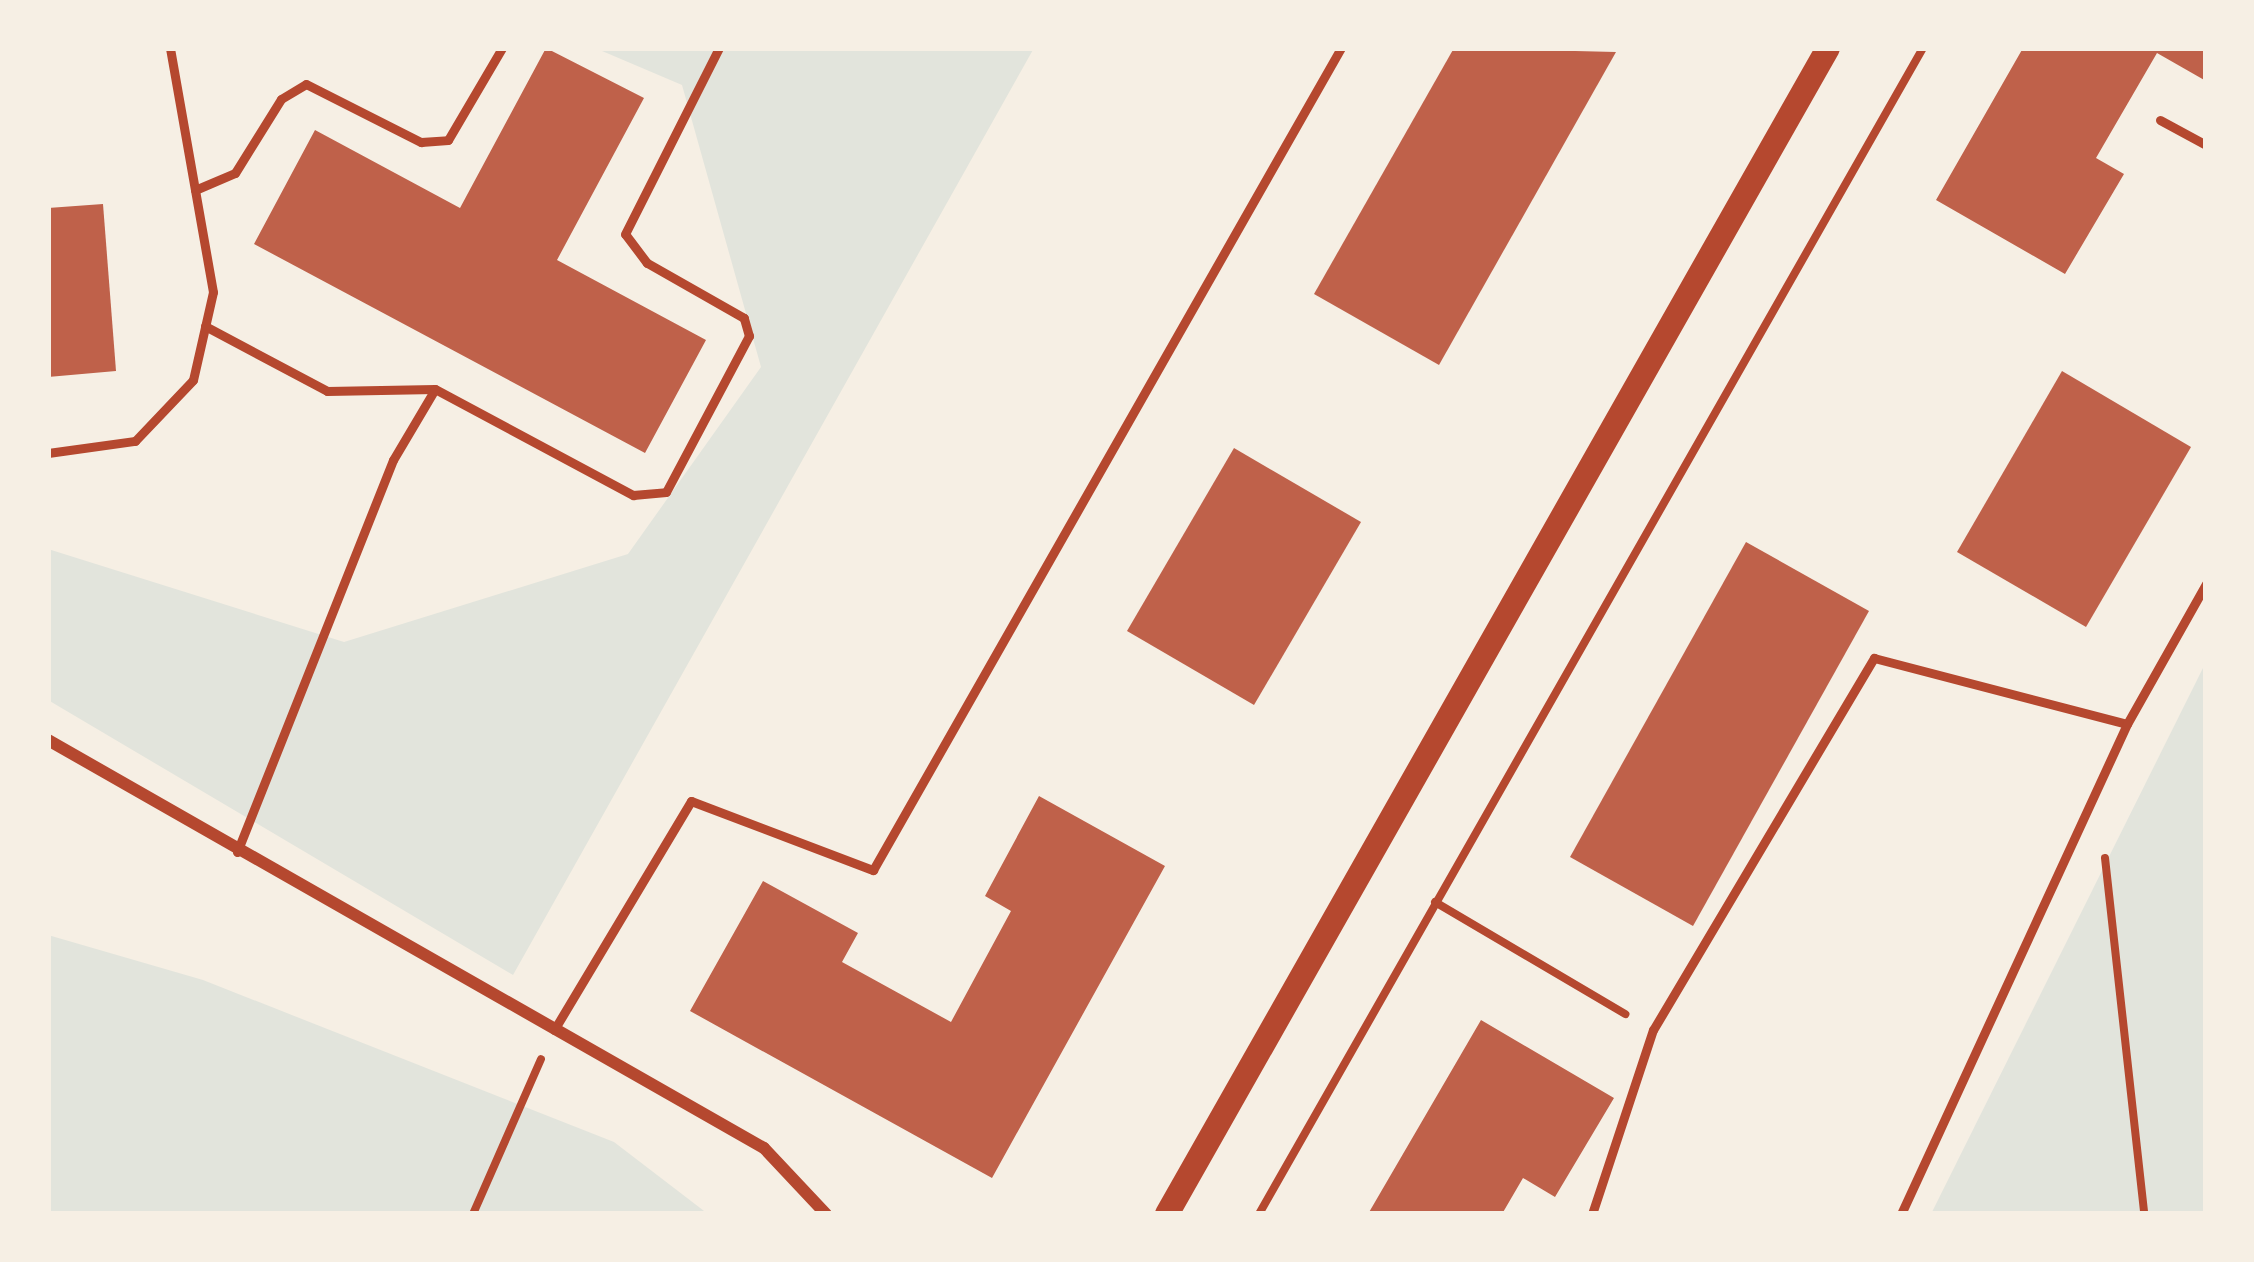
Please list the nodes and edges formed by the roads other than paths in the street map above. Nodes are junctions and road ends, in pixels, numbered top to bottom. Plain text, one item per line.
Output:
1 (170, 48) edge
2 (502, 48) edge
3 (719, 48) edge
4 (1342, 48) edge
5 (1820, 51) edge
6 (2160, 120) dead end
7 (2206, 145) edge
8 (195, 190) junction
9 (205, 326) junction
10 (435, 389) junction
11 (48, 453) edge
12 (2206, 584) edge
13 (2127, 724) junction
14 (48, 740) edge
15 (236, 851) junction
16 (554, 1030) junction
17 (826, 1214) edge
18 (1167, 1214) edge
19 (1592, 1214) edge
20 (1901, 1214) edge

1 - 8 lane
2 - 8 lane
3 - 10 lane
4 - 16 lane
5 - 18 main road
6 - 7 lane
8 - 9 lane
9 - 10 lane
9 - 11 lane
10 - 15 lane
12 - 13 lane
13 - 19 lane
13 - 20 lane
14 - 15 street
15 - 16 street
16 - 17 street

